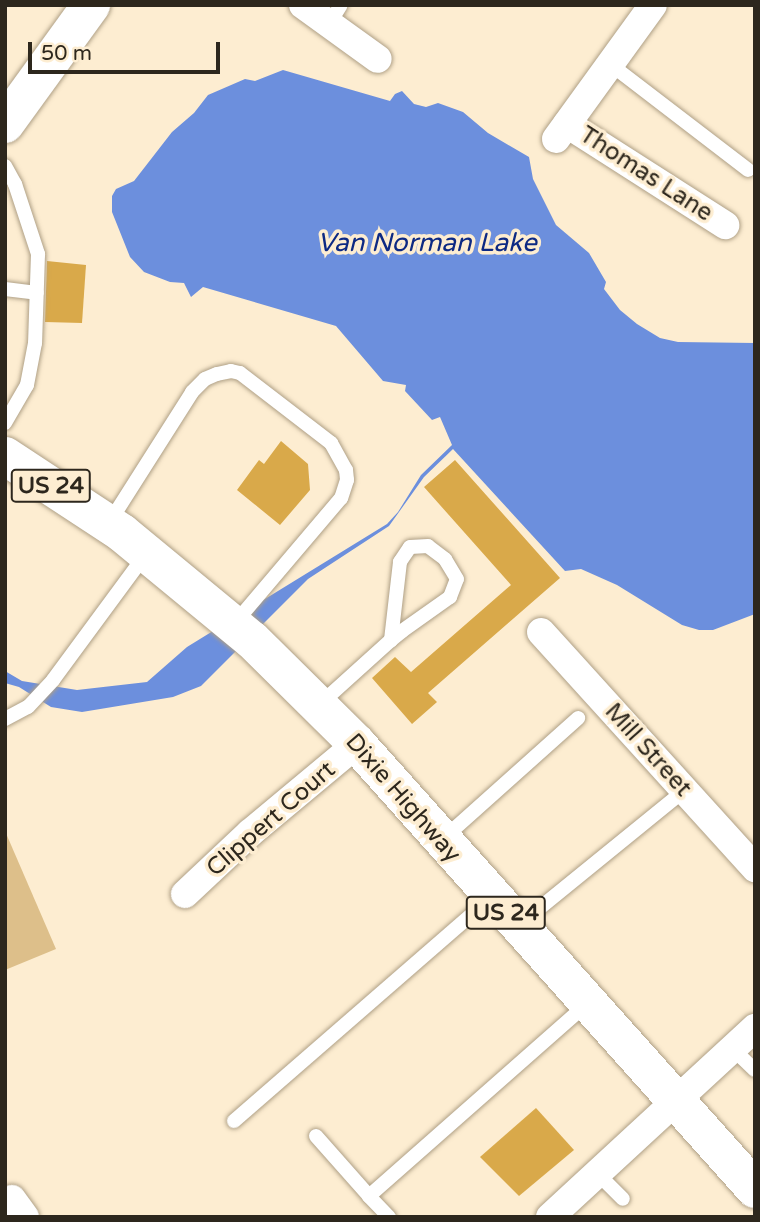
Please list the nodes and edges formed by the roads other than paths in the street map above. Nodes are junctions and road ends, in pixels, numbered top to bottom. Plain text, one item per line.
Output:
1 (303, 5) edge
2 (653, 5) edge
3 (82, 9) edge
4 (335, 15) edge
5 (378, 59) dead end
6 (610, 64) junction
7 (5, 124) edge
8 (5, 166) edge
9 (748, 170) dead end
10 (725, 225) dead end
11 (5, 289) edge
12 (37, 293) junction
13 (5, 423) edge
14 (5, 456) edge
15 (108, 524) junction
16 (147, 553) junction
17 (235, 625) junction
18 (541, 632) dead end
19 (391, 640) junction
20 (319, 706) junction
21 (578, 718) dead end
22 (5, 719) edge
23 (357, 744) junction
24 (685, 790) junction
25 (441, 841) junction
26 (755, 868) edge
27 (185, 894) dead end
28 (492, 897) junction
29 (517, 926) junction
30 (588, 1003) junction
31 (755, 1028) edge
32 (733, 1049) junction
33 (755, 1070) edge
34 (678, 1102) junction
35 (234, 1121) dead end
36 (316, 1136) dead end
37 (598, 1174) junction
38 (755, 1189) edge
39 (369, 1196) junction
40 (623, 1199) dead end
41 (389, 1217) edge
42 (550, 1217) edge

1 - 4 street
2 - 6 street
3 - 7 main road
4 - 5 street
6 - 9 lane
6 - 10 street, Thomas Lane
8 - 12 lane
11 - 12 lane
12 - 13 lane
14 - 15 main road, Dixie Highway / US 24
15 - 16 main road, Dixie Highway / US 24
15 - 17 lane
16 - 17 main road, Dixie Highway / US 24
16 - 22 lane
17 - 20 main road, Dixie Highway / US 24
18 - 24 street, Mill Street
19 - 19 lane
19 - 20 lane
20 - 23 main road, Dixie Highway / US 24
21 - 25 lane
23 - 25 main road, Dixie Highway / US 24
23 - 27 street, Clippert Court
24 - 26 street, Mill Street
24 - 29 lane
25 - 28 main road, Dixie Highway / US 24
28 - 29 main road, Dixie Highway / US 24
28 - 35 lane
29 - 30 main road, Dixie Highway / US 24
30 - 34 main road, Dixie Highway / US 24
30 - 39 lane
31 - 32 street
32 - 33 lane
32 - 34 street
34 - 37 street
34 - 38 main road, Dixie Highway / US 24
36 - 39 lane
37 - 40 lane
37 - 42 street
39 - 41 lane

